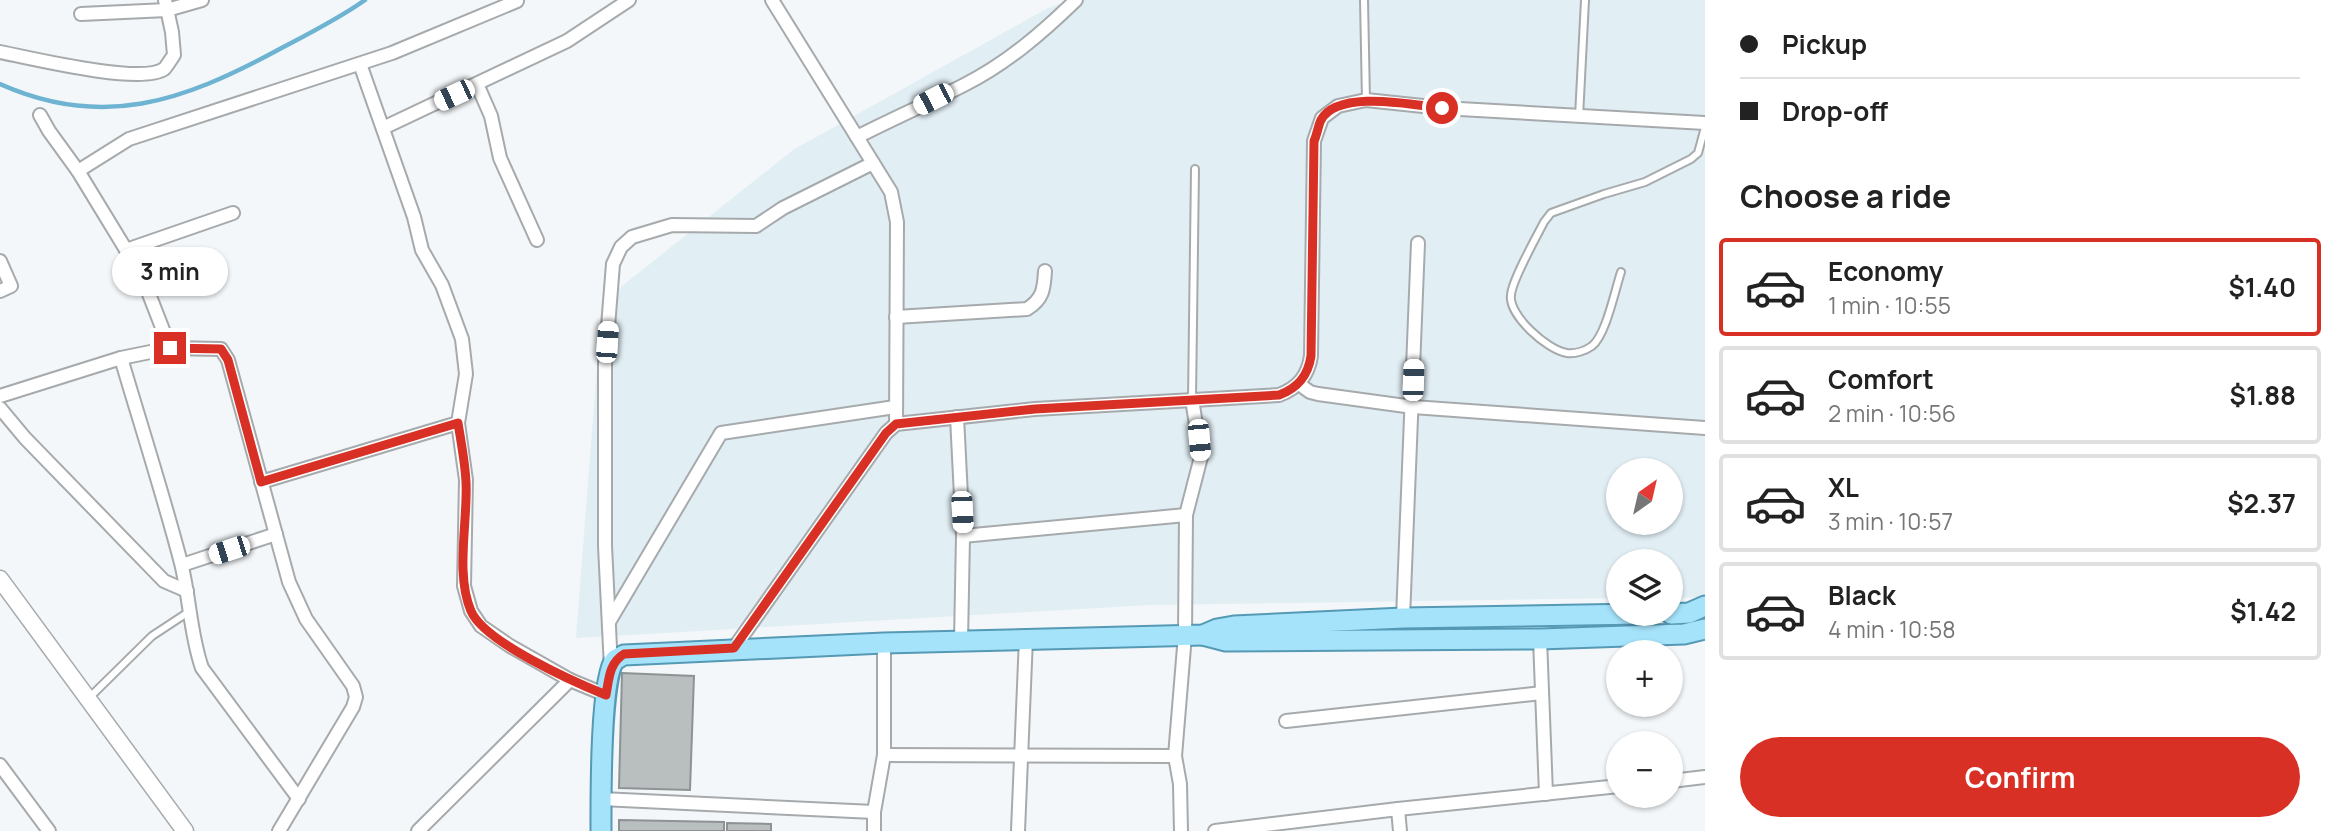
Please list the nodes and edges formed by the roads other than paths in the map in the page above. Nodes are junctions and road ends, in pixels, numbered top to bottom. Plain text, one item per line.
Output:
1 (202, 0) edge
2 (629, 0) edge
3 (772, 0) edge
4 (1076, 0) edge
5 (1364, 0) edge
6 (1585, 0) edge
7 (517, 1) edge
8 (166, 5) edge
9 (81, 14) dead end
10 (0, 52) edge
11 (360, 64) junction
12 (477, 85) junction
13 (1366, 100) junction
14 (40, 115) dead end
15 (1579, 117) junction
16 (1705, 125) edge
17 (383, 128) junction
18 (857, 137) junction
19 (873, 163) junction
20 (1195, 169) dead end
21 (78, 171) junction
22 (233, 213) dead end
23 (537, 240) dead end
24 (1418, 243) dead end
25 (126, 250) junction
26 (0, 261) edge
27 (1045, 271) dead end
28 (1621, 272) dead end
29 (0, 291) edge
30 (896, 317) junction
31 (170, 348) junction
32 (121, 358) junction
33 (1299, 384) junction
34 (0, 396) edge
35 (1192, 399) junction
36 (895, 407) junction
37 (1413, 407) junction
38 (0, 408) edge
39 (957, 417) junction
40 (458, 423) junction
41 (896, 424) junction
42 (1705, 428) edge
43 (261, 482) junction
44 (1186, 515) junction
45 (276, 534) junction
46 (963, 536) junction
47 (182, 565) junction
48 (3, 590) edge
49 (187, 591) junction
50 (1705, 606) edge
51 (191, 610) junction
52 (1683, 613) edge
53 (1606, 615) edge
54 (1403, 618) junction
55 (609, 622) junction
56 (1705, 629) edge
57 (1194, 635) junction
58 (1026, 638) junction
59 (1539, 639) junction
60 (961, 641) junction
61 (884, 643) junction
62 (734, 648) junction
63 (617, 661) junction
64 (570, 680) junction
65 (1542, 693) junction
66 (606, 695) junction
67 (89, 699) junction
68 (1286, 721) dead end
69 (884, 755) junction
70 (1021, 755) junction
71 (1175, 756) junction
72 (0, 765) edge
73 (1705, 777) edge
74 (1683, 779) edge
75 (1606, 787) edge
76 (1546, 794) junction
77 (299, 799) junction
78 (601, 799) junction
79 (1398, 809) junction
80 (874, 812) junction
81 (1294, 827) edge
82 (49, 831) edge
83 (185, 831) edge
84 (279, 831) edge
85 (418, 831) edge
86 (601, 831) edge
87 (874, 831) edge
88 (1017, 831) edge
89 (1181, 831) edge
90 (1216, 831) edge
91 (1400, 831) edge

1 - 8 street
2 - 12 street
3 - 18 street
4 - 18 street
5 - 13 lane
6 - 15 lane
7 - 11 street
8 - 9 street
8 - 10 street
11 - 17 street
11 - 21 street
12 - 17 street
12 - 23 street
13 - 15 street
13 - 33 street
14 - 21 street
15 - 16 street
16 - 28 lane
17 - 40 street
18 - 19 street
19 - 30 street
19 - 55 street
20 - 35 lane
21 - 25 street
22 - 25 street
24 - 37 street
25 - 31 street
26 - 29 street
27 - 30 street
30 - 36 street
31 - 32 street
31 - 43 street
32 - 34 street
32 - 47 street
33 - 35 street
33 - 37 street
35 - 39 street
35 - 44 street
36 - 41 street
36 - 55 street
37 - 42 street
37 - 54 street
38 - 49 street
39 - 41 street
39 - 46 street
40 - 43 street
40 - 64 street
41 - 62 street
43 - 45 street
44 - 46 street
44 - 57 street
45 - 47 street
45 - 77 street
46 - 60 street
47 - 49 street
48 - 67 main road
49 - 51 street
50 - 52 main road
51 - 67 lane
51 - 77 street
53 - 54 main road
54 - 57 main road
55 - 63 street
56 - 59 main road
57 - 58 main road
57 - 59 main road
57 - 71 street
58 - 60 main road
58 - 70 street
59 - 65 street
60 - 61 main road
61 - 62 main road
61 - 69 street
62 - 63 main road
63 - 66 main road
64 - 66 street
64 - 85 street
65 - 68 street
65 - 76 street
66 - 78 main road
67 - 83 main road
69 - 70 street
69 - 80 street
70 - 71 street
70 - 88 street
71 - 89 street
72 - 82 street
73 - 74 street
75 - 76 street
76 - 79 street
77 - 84 street
78 - 80 street
78 - 86 main road
79 - 81 street
79 - 91 street
80 - 87 street
81 - 90 street

